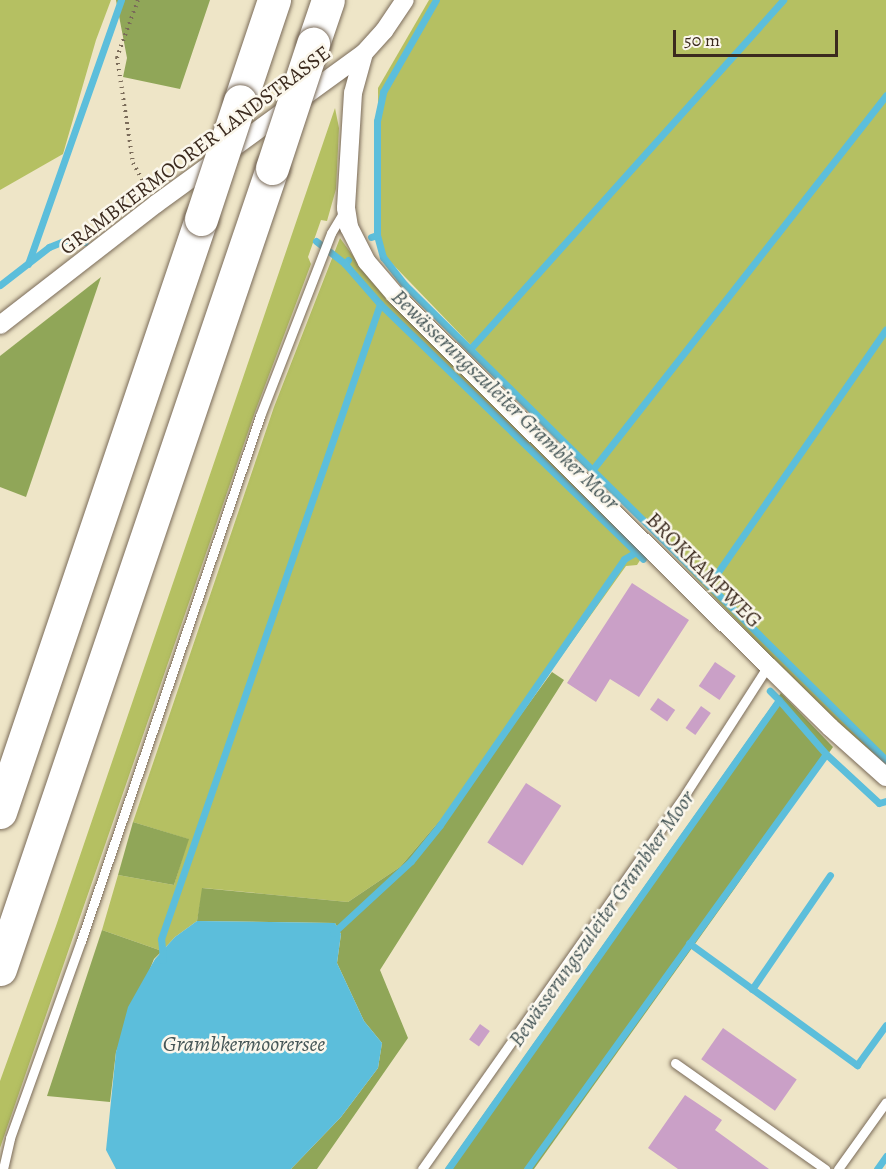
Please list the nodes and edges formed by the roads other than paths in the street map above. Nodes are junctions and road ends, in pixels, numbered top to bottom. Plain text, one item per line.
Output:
1 (274, 0) edge
2 (328, 0) edge
3 (405, 0) edge
4 (364, 53) junction
5 (346, 208) junction
6 (0, 325) edge
7 (768, 666) junction
8 (886, 777) edge
9 (0, 812) edge
10 (0, 969) edge
11 (675, 1063) dead end
12 (886, 1102) edge
13 (3, 1169) edge
14 (422, 1169) edge
15 (825, 1169) edge
16 (838, 1169) edge

1 - 9 highway, bridge
2 - 10 highway, bridge
3 - 4 street, GRAMBKERMOORER LANDSTRASSE
4 - 5 street, BROKKAMPWEG
4 - 6 street, GRAMBKERMOORER LANDSTRASSE
5 - 7 street, BROKKAMPWEG
5 - 13 lane
7 - 8 street, BROKKAMPWEG
7 - 14 lane
11 - 15 lane
12 - 16 lane

